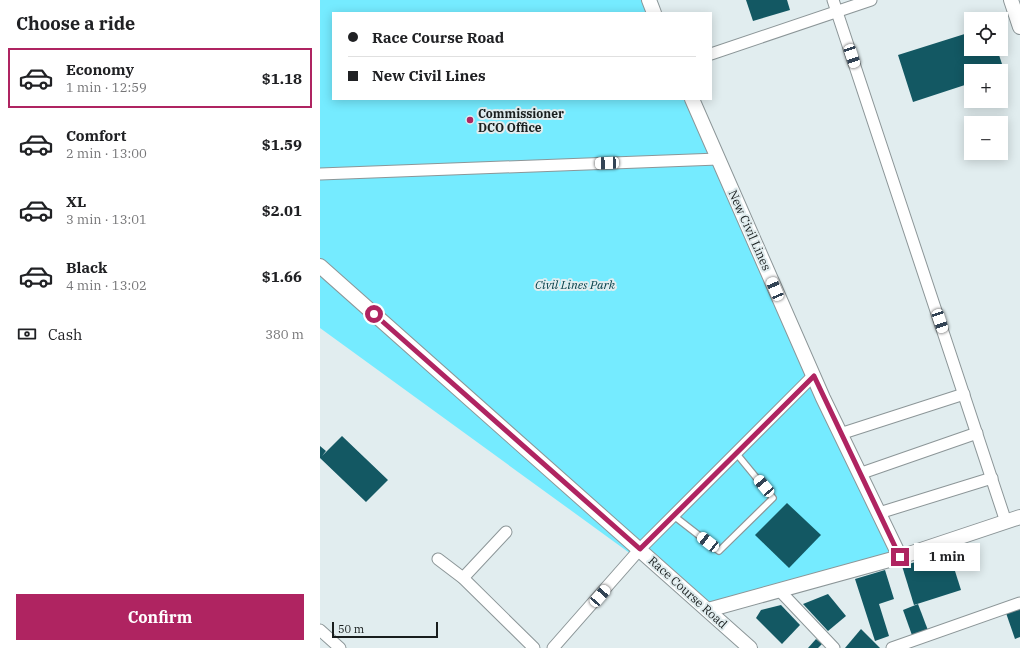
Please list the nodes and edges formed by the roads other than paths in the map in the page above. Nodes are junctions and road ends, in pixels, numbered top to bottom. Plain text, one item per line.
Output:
1 (649, 0) edge
2 (833, 0) edge
3 (871, 0) edge
4 (1011, 0) edge
5 (654, 12) edge
6 (837, 12) junction
7 (1020, 27) edge
8 (712, 54) edge
9 (692, 100) edge
10 (718, 159) junction
11 (320, 174) edge
12 (320, 266) edge
13 (814, 376) junction
14 (964, 394) junction
15 (977, 433) junction
16 (840, 434) junction
17 (736, 453) junction
18 (859, 474) junction
19 (992, 478) junction
20 (879, 513) junction
21 (674, 516) junction
22 (1020, 517) edge
23 (1006, 522) junction
24 (506, 532) dead end
25 (640, 549) junction
26 (900, 557) junction
27 (438, 558) dead end
28 (463, 578) junction
29 (779, 590) junction
30 (1020, 603) edge
31 (708, 610) junction
32 (320, 630) edge
33 (340, 648) edge
34 (534, 648) edge
35 (553, 648) edge
36 (750, 648) edge
37 (834, 648) edge
38 (892, 648) edge

1 - 5 street
2 - 6 street
3 - 6 street
4 - 7 street
6 - 8 street
6 - 14 street
9 - 10 street, New Civil Lines
10 - 11 street
10 - 13 street, New Civil Lines
12 - 25 street, Race Course Road
13 - 16 street, New Civil Lines
13 - 17 street
14 - 15 street
14 - 16 street
15 - 18 street
15 - 19 street
16 - 18 street, New Civil Lines
17 - 21 street
17 - 21 lane
18 - 20 street, New Civil Lines
19 - 20 street
19 - 23 street
20 - 26 street, New Civil Lines
21 - 25 street
22 - 23 street
23 - 26 street
24 - 28 street
25 - 31 street, Race Course Road
25 - 35 street
26 - 29 street
27 - 28 street
28 - 34 street
29 - 31 street
29 - 37 street
30 - 38 street
31 - 36 street, Race Course Road
32 - 33 street

